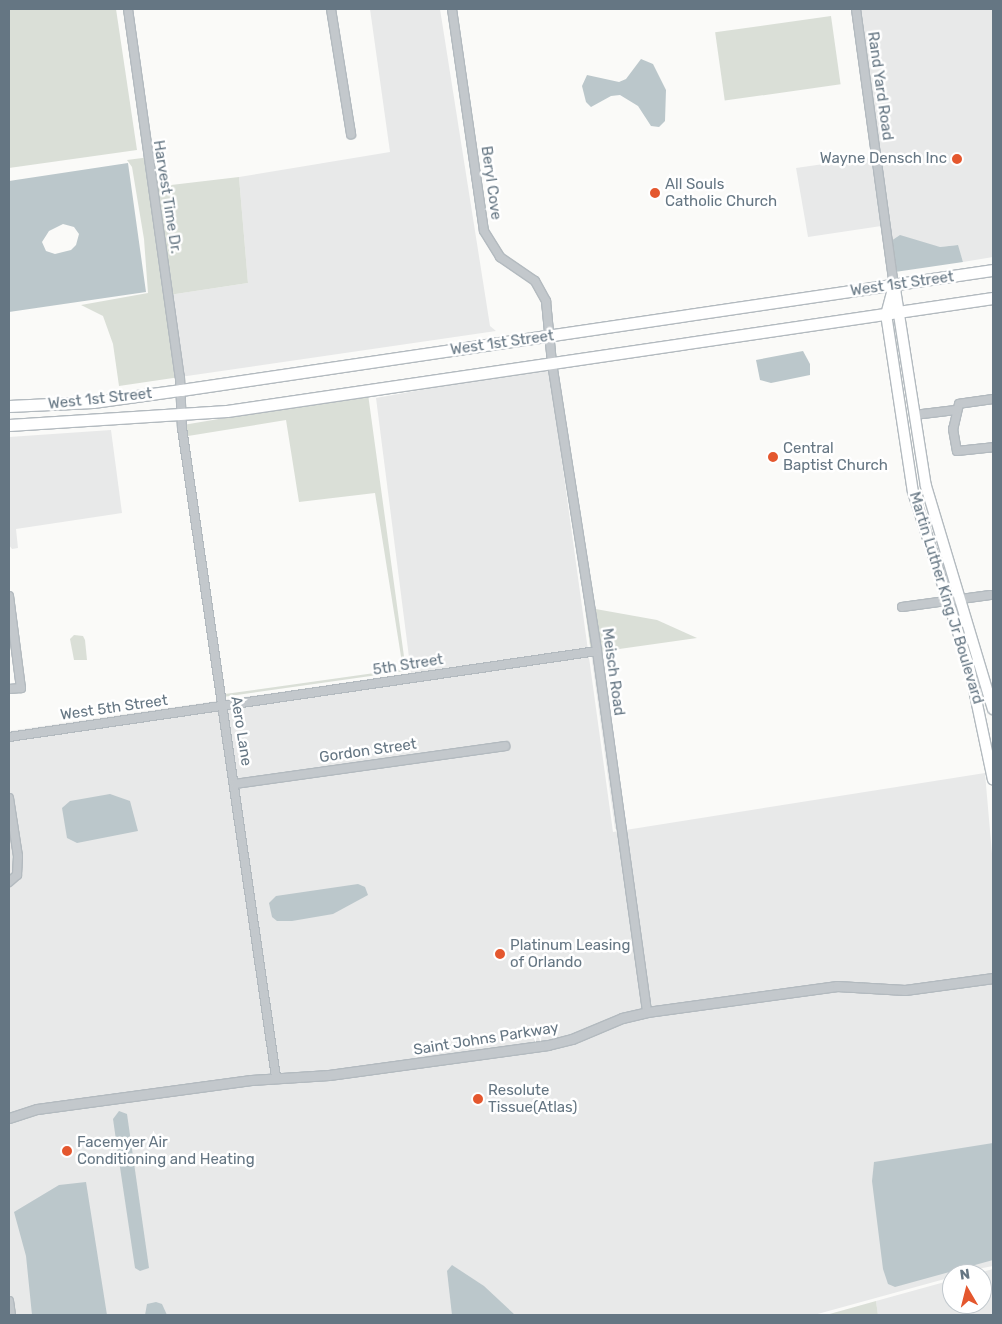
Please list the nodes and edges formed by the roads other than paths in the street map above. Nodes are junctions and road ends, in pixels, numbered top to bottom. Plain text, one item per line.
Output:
1 (128, 9) edge
2 (331, 9) edge
3 (452, 9) edge
4 (856, 9) edge
5 (351, 134) dead end
6 (993, 270) edge
7 (894, 285) junction
8 (993, 298) edge
9 (899, 312) junction
10 (886, 314) junction
11 (551, 336) junction
12 (552, 363) junction
13 (181, 390) junction
14 (993, 398) edge
15 (9, 406) edge
16 (956, 410) junction
17 (914, 414) junction
18 (182, 415) junction
19 (9, 425) edge
20 (993, 447) edge
21 (990, 595) dead end
22 (9, 596) edge
23 (960, 600) junction
24 (947, 601) junction
25 (902, 607) dead end
26 (597, 651) junction
27 (9, 689) edge
28 (223, 706) junction
29 (993, 710) edge
30 (9, 737) edge
31 (505, 746) dead end
32 (993, 780) edge
33 (235, 784) junction
34 (9, 798) edge
35 (9, 882) edge
36 (993, 978) edge
37 (646, 1012) junction
38 (276, 1077) junction
39 (9, 1118) edge
40 (9, 1301) edge
41 (11, 1315) edge

1 - 13 street, Harvest Time Dr.
2 - 5 street
3 - 11 street, Beryl Cove
4 - 7 street, Rand Yard Road
6 - 7 main road, West 1st Street
7 - 9 main road, Martin Luther King Jr Boulevard
7 - 10 main road, Martin Luther King Jr Boulevard
7 - 11 main road, West 1st Street
8 - 9 main road, West 1st Street
9 - 10 main road, West 1st Street
9 - 17 main road, Martin Luther King Jr Boulevard
10 - 12 main road, West 1st Street
10 - 24 main road, Martin Luther King Jr Boulevard
11 - 12 street, Meisch Road
11 - 13 main road, West 1st Street
12 - 18 main road, West 1st Street
12 - 26 street, Meisch Road
13 - 15 main road, West 1st Street
13 - 18 street, Aero Lane
14 - 16 street
16 - 17 street
16 - 20 street
17 - 23 main road, Martin Luther King Jr Boulevard
18 - 19 main road, West 1st Street
18 - 28 street, Aero Lane
21 - 23 street
22 - 27 street
23 - 24 street
23 - 29 main road, Martin Luther King Jr Boulevard
24 - 25 street
24 - 32 main road, Martin Luther King Jr Boulevard
26 - 28 street, 5th Street
26 - 37 street, Meisch Road
28 - 30 street, West 5th Street
28 - 33 street, Aero Lane
31 - 33 street, Gordon Street
33 - 38 street, Aero Lane
34 - 35 street
36 - 37 street, Saint Johns Parkway
37 - 38 street, Saint Johns Parkway
38 - 39 street, Saint Johns Parkway
40 - 41 street

